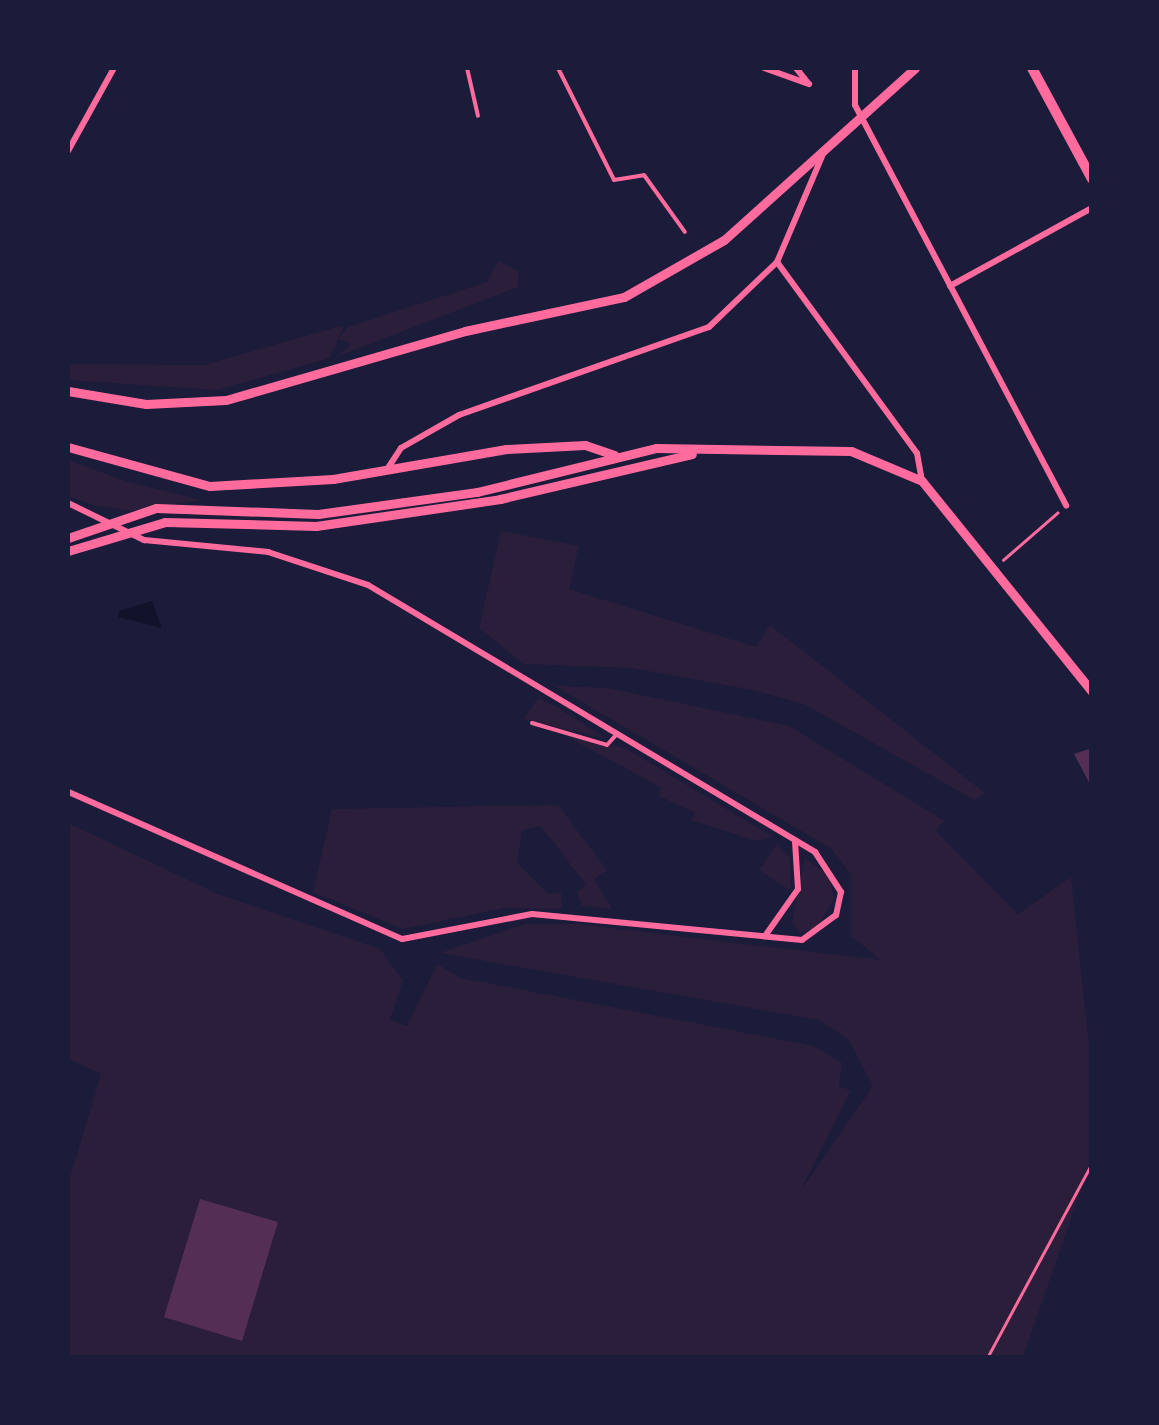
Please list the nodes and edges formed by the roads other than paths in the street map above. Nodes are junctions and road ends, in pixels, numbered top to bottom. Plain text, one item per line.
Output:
1 (114, 68) edge
2 (467, 68) edge
3 (558, 68) edge
4 (764, 68) edge
5 (796, 68) edge
6 (855, 68) edge
7 (916, 68) edge
8 (1032, 68) edge
9 (478, 116) dead end
10 (862, 118) junction
11 (68, 151) edge
12 (824, 153) junction
13 (1091, 175) edge
14 (1092, 208) edge
15 (684, 232) dead end
16 (778, 262) junction
17 (950, 286) junction
18 (68, 391) edge
19 (68, 447) edge
20 (694, 453) junction
21 (614, 455) junction
22 (388, 468) junction
23 (615, 470) junction
24 (922, 481) junction
25 (68, 503) edge
26 (1066, 506) dead end
27 (119, 523) junction
28 (132, 533) junction
29 (68, 538) edge
30 (68, 550) edge
31 (1092, 692) edge
32 (532, 723) dead end
33 (617, 734) junction
34 (68, 792) edge
35 (794, 839) junction
36 (764, 937) junction

1 - 11 street
2 - 9 lane
3 - 15 lane
4 - 5 street
6 - 10 street
7 - 10 street
8 - 13 main road
10 - 12 street
10 - 17 street
12 - 16 street
12 - 18 street
14 - 17 street
16 - 22 street
16 - 24 street
17 - 26 street
19 - 22 street
20 - 21 street
20 - 23 street
20 - 24 street
21 - 22 street
21 - 23 street
21 - 27 street
23 - 28 street
24 - 31 street
25 - 27 street
27 - 28 street
27 - 29 street
28 - 30 street
28 - 33 street
32 - 33 lane
33 - 35 street
34 - 36 street
35 - 36 street
35 - 36 street

